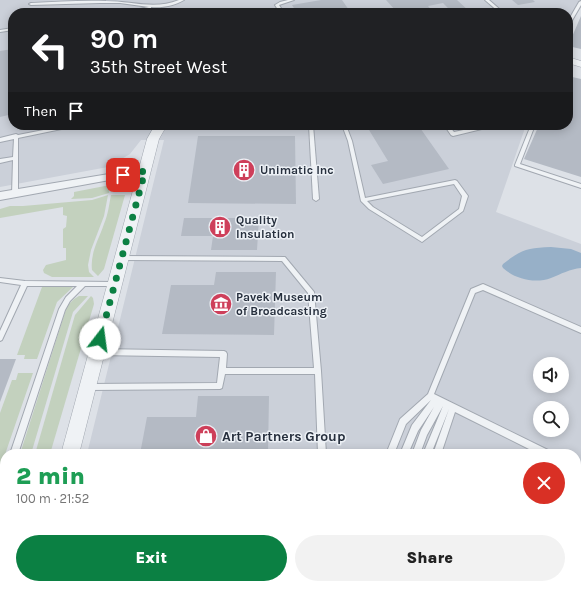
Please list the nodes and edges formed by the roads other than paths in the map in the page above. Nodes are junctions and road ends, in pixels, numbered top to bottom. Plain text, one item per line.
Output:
1 (182, 0) edge
2 (292, 0) edge
3 (487, 0) edge
4 (581, 2) edge
5 (31, 4) dead end
6 (154, 8) joint
7 (279, 8) edge
8 (496, 8) edge
9 (573, 16) edge
10 (49, 130) edge
11 (158, 130) edge
12 (312, 130) edge
13 (346, 130) edge
14 (450, 130) edge
15 (471, 130) edge
16 (531, 130) edge
17 (16, 136) junction
18 (0, 140) edge
19 (16, 158) junction
20 (0, 161) edge
21 (145, 171) junction
22 (581, 186) edge
23 (15, 194) junction
24 (0, 196) edge
25 (316, 200) dead end
26 (363, 200) junction
27 (122, 258) junction
28 (0, 280) edge
29 (25, 283) junction
30 (83, 284) junction
31 (115, 284) junction
32 (581, 330) edge
33 (0, 338) edge
34 (97, 352) junction
35 (222, 371) junction
36 (318, 371) junction
37 (88, 387) junction
38 (442, 402) junction
39 (16, 449) edge
40 (71, 449) edge
41 (322, 449) edge
42 (392, 449) edge
43 (406, 449) edge
44 (418, 449) edge
45 (428, 449) edge
46 (437, 449) edge
47 (537, 449) edge

1 - 6 lane
2 - 7 lane
3 - 8 lane
4 - 9 lane
5 - 6 lane
10 - 17 lane
11 - 21 street
12 - 25 lane
13 - 26 lane
14 - 15 lane
16 - 22 lane
17 - 18 lane
17 - 19 lane
19 - 20 lane
19 - 23 lane
21 - 23 street
21 - 27 street
23 - 24 street
26 - 26 lane
27 - 31 street
27 - 36 lane
28 - 29 lane
29 - 30 lane
29 - 33 lane
30 - 31 lane
30 - 39 lane
31 - 34 street
32 - 38 lane
34 - 35 lane
34 - 37 street
35 - 36 lane
35 - 37 lane
36 - 41 lane
37 - 40 street
38 - 42 lane
38 - 43 lane
38 - 44 lane
38 - 45 lane
38 - 46 lane
38 - 47 lane

